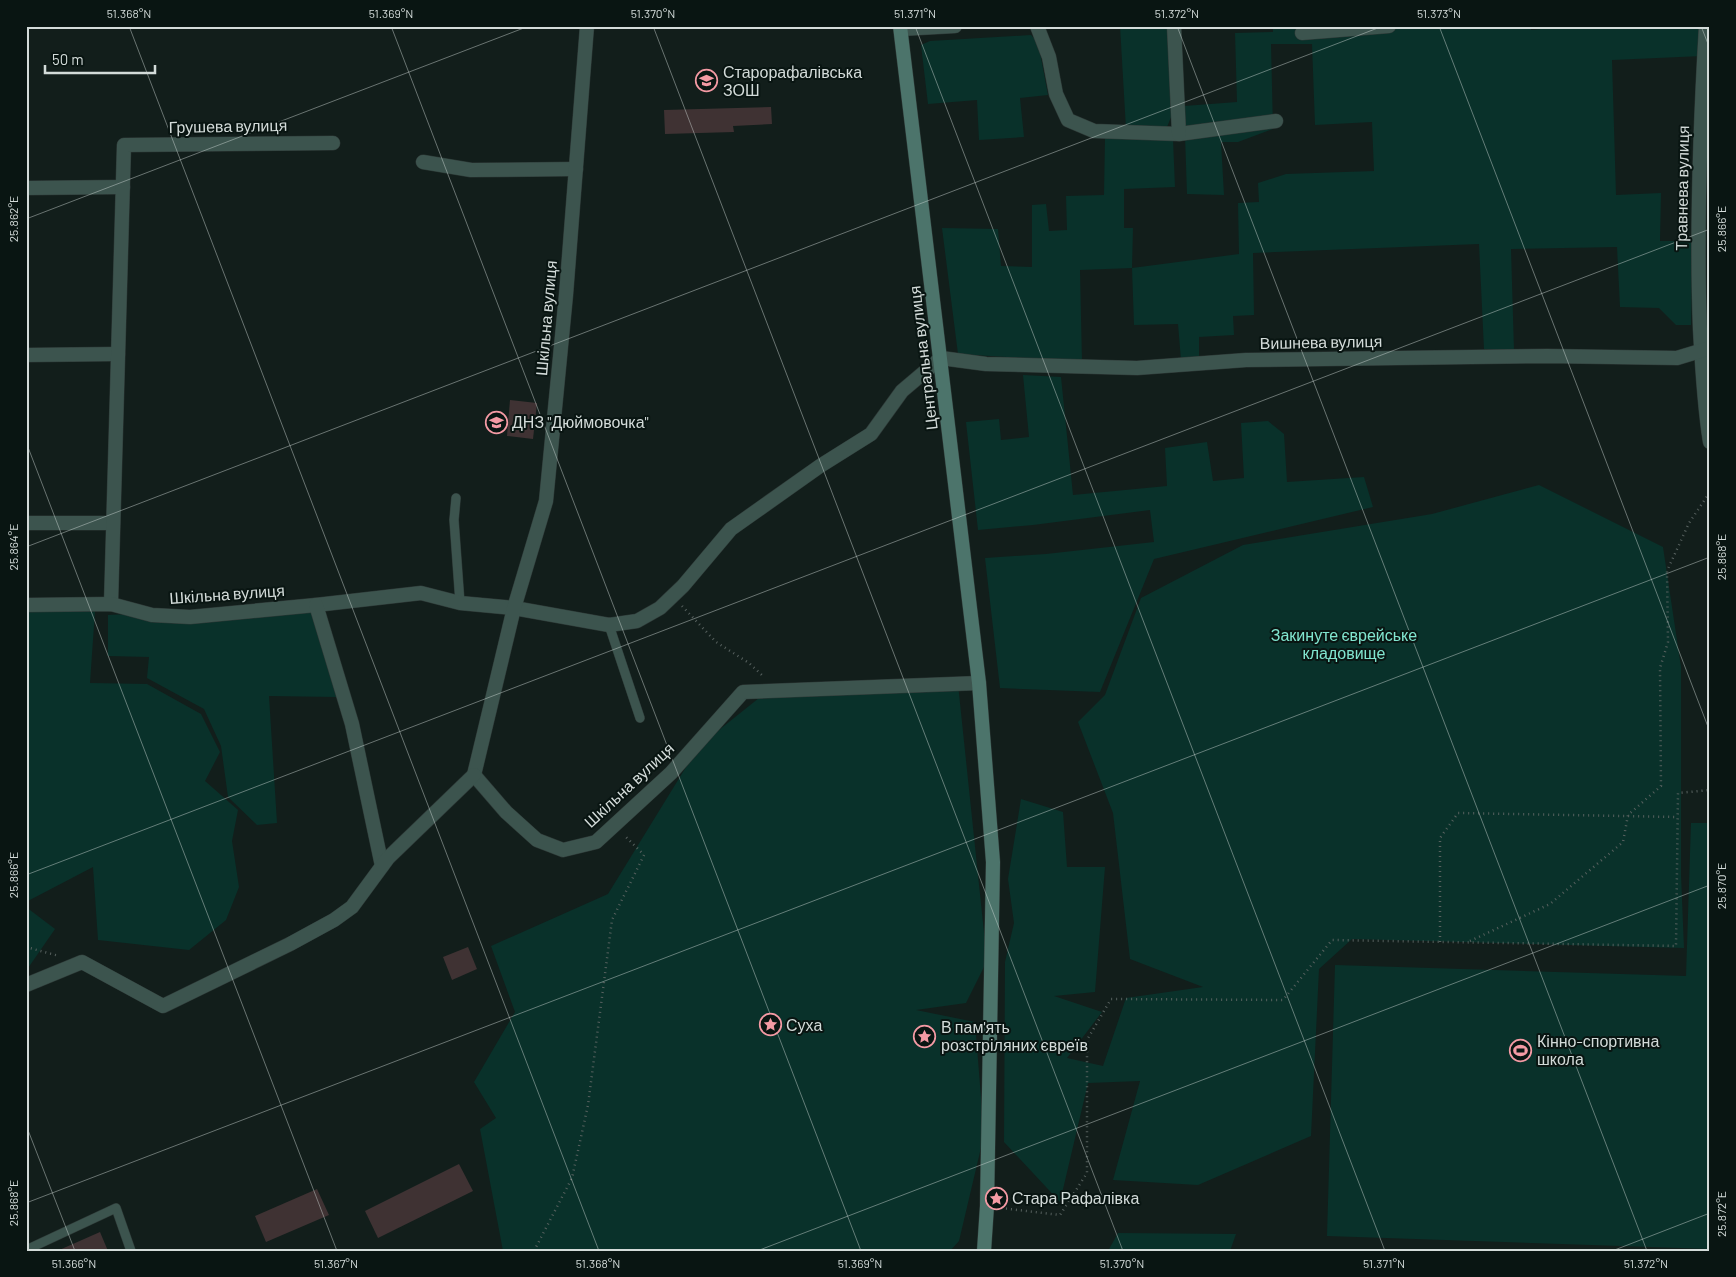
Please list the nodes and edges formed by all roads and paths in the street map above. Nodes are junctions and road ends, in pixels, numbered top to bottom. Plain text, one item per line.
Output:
1 (586, 26) edge
2 (955, 26) edge
3 (1037, 26) edge
4 (1174, 26) edge
5 (1389, 26) edge
6 (1706, 26) edge
7 (901, 28) edge
8 (1302, 33) dead end
9 (1276, 121) dead end
10 (1179, 134) junction
11 (333, 143) dead end
12 (422, 162) dead end
13 (576, 170) junction
14 (123, 187) junction
15 (26, 188) edge
16 (1706, 349) edge
17 (118, 354) junction
18 (26, 355) edge
19 (941, 358) junction
20 (1710, 442) edge
21 (1710, 492) edge
22 (456, 498) dead end
23 (26, 523) edge
24 (113, 523) junction
25 (672, 596) junction
26 (460, 603) junction
27 (111, 604) junction
28 (26, 605) edge
29 (316, 605) junction
30 (514, 608) junction
31 (610, 625) junction
32 (979, 683) junction
33 (774, 690) junction
34 (640, 718) dead end
35 (474, 775) junction
36 (1710, 790) edge
37 (1628, 816) junction
38 (1678, 817) junction
39 (615, 825) junction
40 (382, 866) junction
41 (1440, 942) junction
42 (1469, 942) dead end
43 (26, 947) edge
44 (82, 962) junction
45 (26, 985) edge
46 (987, 1206) junction
47 (26, 1250) edge
48 (132, 1251) edge
49 (534, 1251) edge
50 (984, 1251) edge

1 - 13 street, Шкільна вулиця
2 - 7 street, Центральна вулиця
3 - 10 street
4 - 10 street
5 - 8 street
6 - 16 street, Травнева вулиця
7 - 19 main road, Центральна вулиця
9 - 10 street
11 - 14 street, Грушева вулиця
12 - 13 street
13 - 30 street, Шкільна вулиця
14 - 15 street
14 - 17 street
16 - 19 street, Вишнева вулиця
16 - 20 street, Травнева вулиця
17 - 18 street
17 - 24 street
19 - 25 street, Шкільна вулиця
19 - 32 main road, Центральна вулиця
21 - 37 path
22 - 26 lane
23 - 24 street
24 - 27 street
25 - 31 street, Шкільна вулиця
25 - 33 path
26 - 29 street, Шкільна вулиця
26 - 30 street, Шкільна вулиця
27 - 28 street, Шкільна вулиця
27 - 29 street, Шкільна вулиця
29 - 40 street
30 - 31 street, Шкільна вулиця
30 - 35 street, Шкільна вулиця
31 - 34 lane
32 - 33 street
32 - 46 main road, Центральна вулиця
33 - 39 street, Шкільна вулиця
35 - 39 street, Шкільна вулиця
35 - 40 street
36 - 38 path
37 - 38 path
37 - 41 path
37 - 42 path
38 - 41 path
39 - 49 path
40 - 44 street
41 - 46 path
43 - 44 path
44 - 45 street
46 - 50 main road, Центральна вулиця
47 - 48 lane

